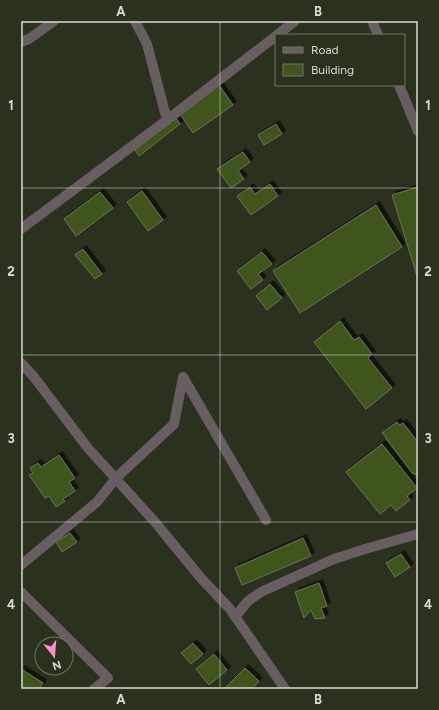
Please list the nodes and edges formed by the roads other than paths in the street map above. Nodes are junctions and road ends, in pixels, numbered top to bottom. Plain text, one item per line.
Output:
1 (54, 21) edge
2 (135, 21) edge
3 (372, 21) edge
4 (291, 22) edge
5 (279, 34) edge
6 (378, 34) edge
7 (275, 38) edge
8 (21, 42) edge
9 (399, 86) edge
10 (167, 120) junction
11 (418, 131) edge
12 (21, 228) edge
13 (21, 363) edge
14 (116, 478) junction
15 (266, 520) dead end
16 (418, 534) edge
17 (21, 565) edge
18 (21, 592) edge
19 (235, 616) junction
20 (94, 689) edge
21 (285, 689) edge

1 - 8 street
2 - 10 street
3 - 6 street
4 - 5 street
7 - 10 street
9 - 11 street
10 - 12 street
13 - 14 street
14 - 15 street
14 - 17 street
14 - 19 street
16 - 19 street
18 - 20 street
19 - 21 street

